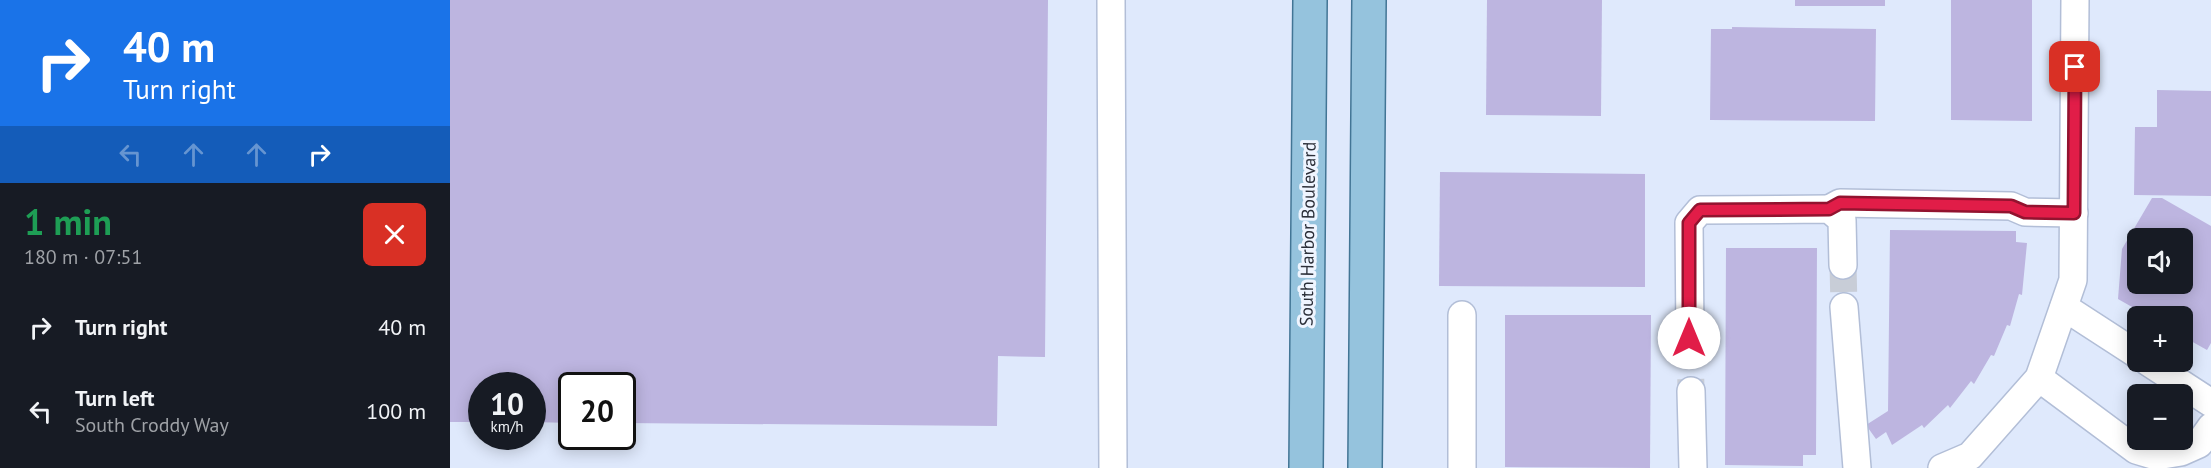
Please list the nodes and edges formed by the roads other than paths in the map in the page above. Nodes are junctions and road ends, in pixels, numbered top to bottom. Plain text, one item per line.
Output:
1 (1111, 0) edge
2 (1310, 0) edge
3 (1369, 0) edge
4 (2075, 0) edge
5 (1829, 209) junction
6 (2074, 213) junction
7 (1843, 265) tunnel mouth
8 (1844, 307) tunnel mouth
9 (2064, 307) junction
10 (1462, 315) dead end
11 (1689, 338) tunnel mouth
12 (2127, 348) edge
13 (2163, 372) edge
14 (2039, 378) junction
15 (1691, 391) tunnel mouth
16 (2211, 403) edge
17 (2211, 427) edge
18 (2157, 462) edge
19 (1113, 468) edge
20 (1306, 468) edge
21 (1365, 468) edge
22 (1462, 468) edge
23 (1693, 468) edge
24 (1857, 468) edge
25 (1942, 468) edge

1 - 19 street
2 - 20 main road, South Harbor Boulevard
3 - 21 main road
4 - 6 street
5 - 6 street
5 - 7 street
5 - 11 street
6 - 9 street
8 - 24 street
9 - 12 street
9 - 14 street
10 - 22 street
13 - 16 street
14 - 18 street
14 - 25 street
15 - 23 street
17 - 18 street

